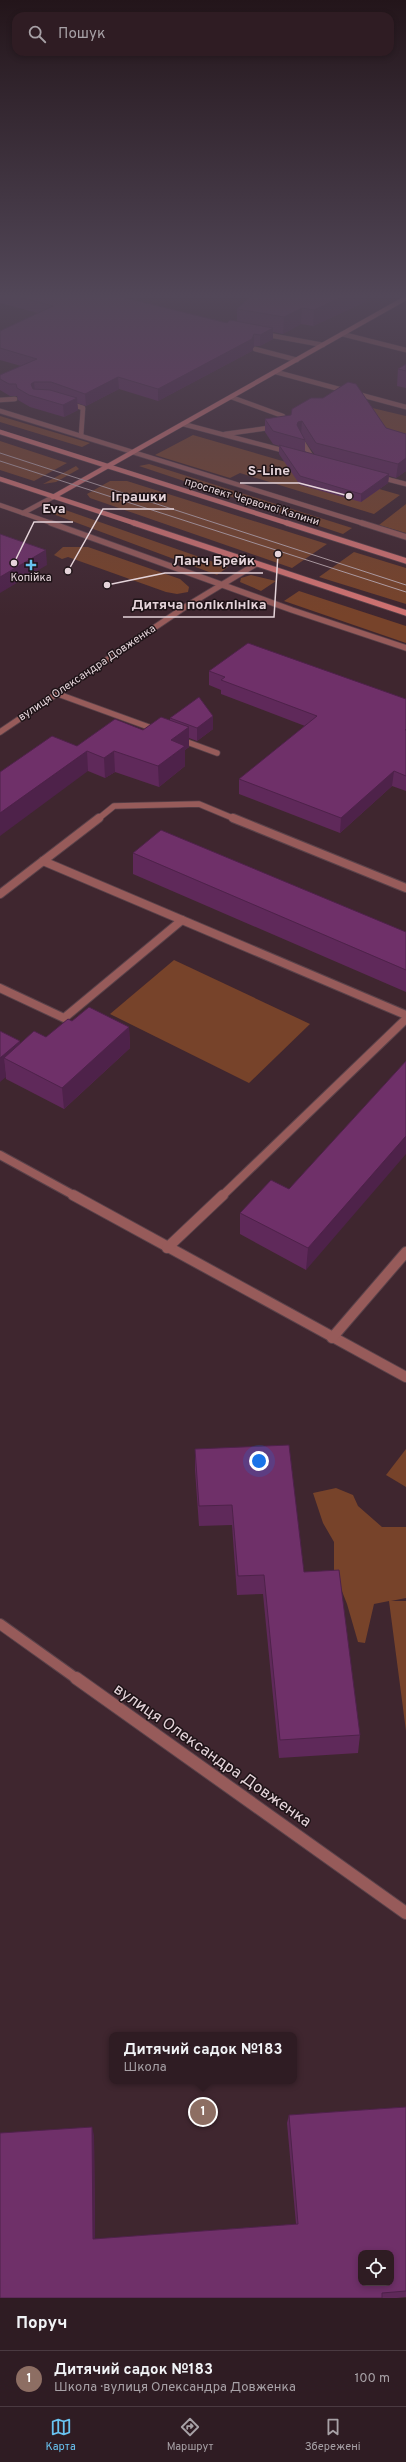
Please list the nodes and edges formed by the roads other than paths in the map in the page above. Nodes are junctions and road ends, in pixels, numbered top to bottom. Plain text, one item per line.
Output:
1 (222, 401) edge
2 (245, 401) edge
3 (385, 401) edge
4 (64, 402) edge
5 (406, 407) edge
6 (0, 411) edge
7 (183, 424) junction
8 (0, 432) edge
9 (221, 434) junction
10 (81, 436) junction
11 (300, 438) edge
12 (133, 452) junction
13 (298, 455) edge
14 (305, 457) edge
15 (313, 459) junction
16 (320, 461) edge
17 (106, 467) junction
18 (371, 475) edge
19 (0, 479) edge
20 (406, 484) edge
21 (53, 497) junction
22 (0, 504) edge
23 (23, 513) junction
24 (406, 536) edge
25 (406, 561) edge
26 (256, 564) junction
27 (223, 584) junction
28 (406, 613) edge
29 (406, 648) edge
30 (58, 694) junction
31 (0, 732) edge
32 (162, 732) edge
33 (176, 737) edge
34 (217, 753) dead end
35 (43, 861) junction
36 (406, 888) edge
37 (0, 894) edge
38 (182, 920) junction
39 (0, 988) edge
40 (406, 1015) edge
41 (406, 1019) edge
42 (0, 1155) edge
43 (167, 1248) junction
44 (406, 1252) edge
45 (332, 1338) junction
46 (406, 1377) edge
47 (0, 1624) edge
48 (406, 1913) edge

1 - 7 main road
2 - 9 street
3 - 5 street
4 - 10 street
6 - 10 street
7 - 9 street
7 - 12 main road
8 - 17 main road, проспект Червоної Калини
9 - 13 street
10 - 12 street
11 - 15 street
12 - 17 main road
12 - 24 street
14 - 15 street
15 - 16 street
17 - 21 main road
17 - 25 main road, проспект Червоної Калини
18 - 20 street
19 - 21 main road
21 - 23 street
21 - 26 main road
22 - 23 street
23 - 27 street
26 - 27 street, вулиця Олександра Довженка
26 - 28 main road
27 - 29 street
27 - 30 street, вулиця Олександра Довженка
30 - 31 street, вулиця Олександра Довженка
30 - 32 street
33 - 34 street
35 - 36 street
35 - 37 street
35 - 38 street
38 - 39 street
38 - 40 street
41 - 43 street
42 - 43 street
43 - 45 street
44 - 45 street
45 - 46 street
47 - 48 street, вулиця Олександра Довженка

